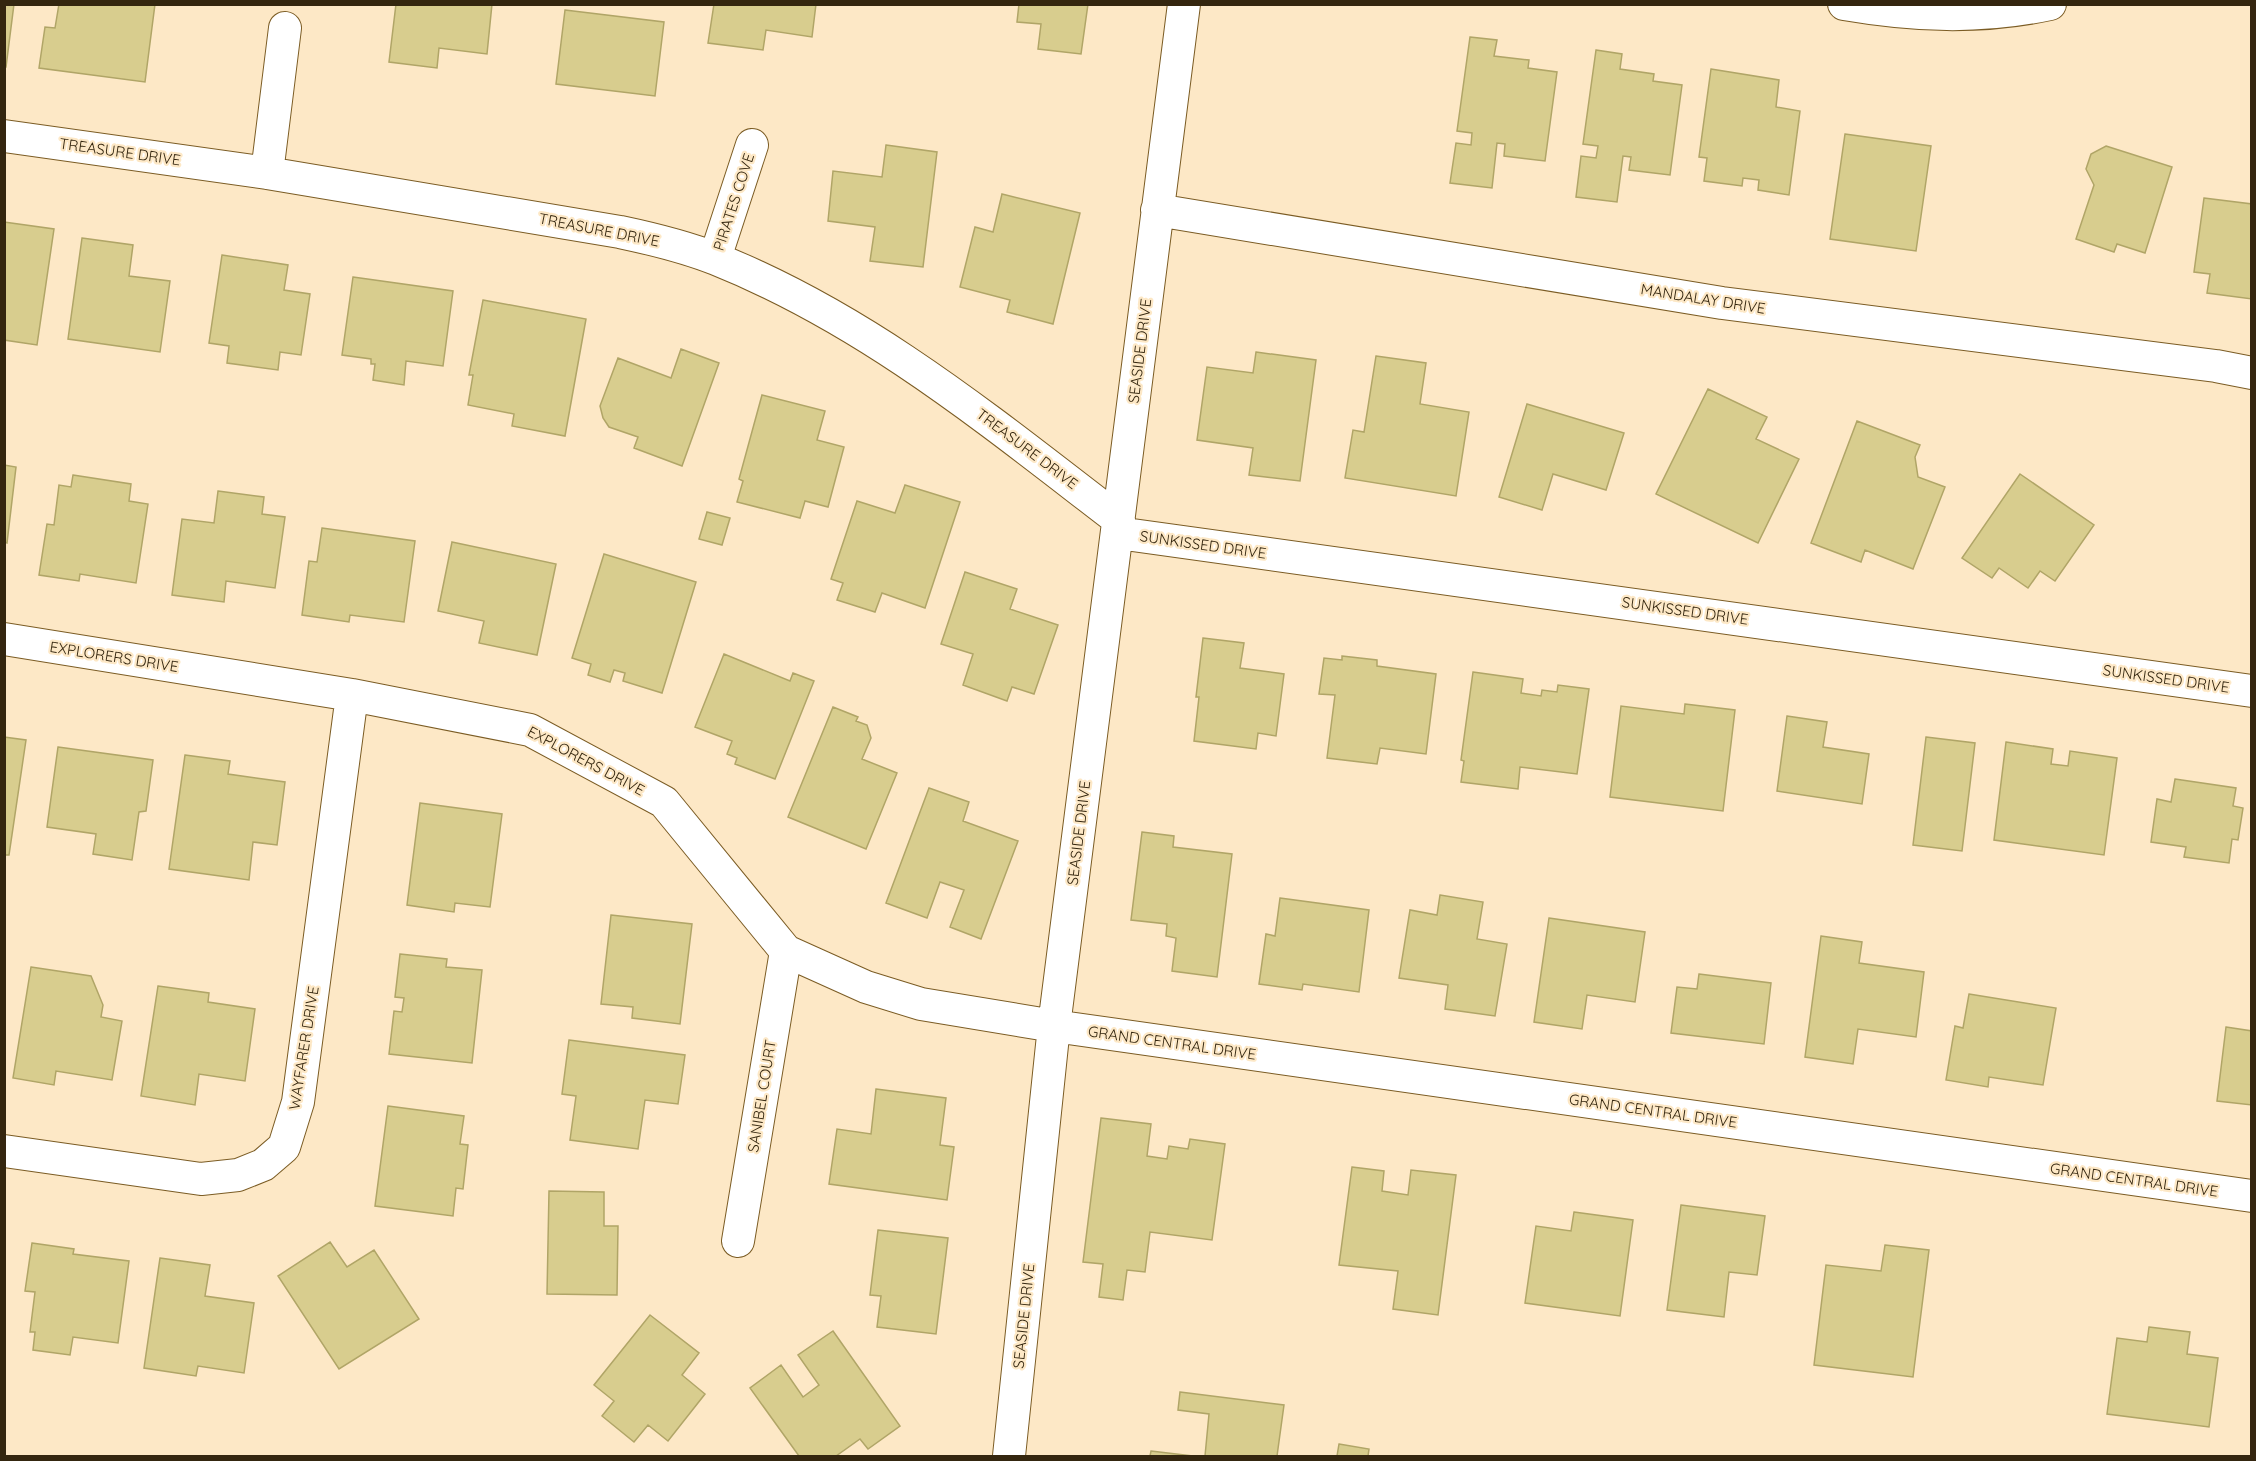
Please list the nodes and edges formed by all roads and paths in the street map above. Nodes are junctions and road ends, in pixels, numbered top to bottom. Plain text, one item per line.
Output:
1 (1184, 4) edge
2 (1844, 4) edge
3 (2050, 4) edge
4 (285, 28) dead end
5 (4, 136) edge
6 (752, 145) dead end
7 (267, 173) junction
8 (1157, 210) junction
9 (715, 258) junction
10 (2252, 373) edge
11 (1118, 527) junction
12 (4, 639) edge
13 (2252, 691) edge
14 (352, 695) junction
15 (786, 951) junction
16 (1054, 1026) junction
17 (4, 1151) edge
18 (2252, 1196) edge
19 (738, 1241) dead end
20 (1008, 1456) edge

1 - 8 street, SEASIDE DRIVE
2 - 3 street
4 - 7 street
5 - 7 street, TREASURE DRIVE
6 - 9 street, PIRATES COVE
7 - 9 street, TREASURE DRIVE
8 - 10 street, MANDALAY DRIVE
8 - 11 street, SEASIDE DRIVE
9 - 11 street, TREASURE DRIVE
11 - 13 street, SUNKISSED DRIVE
11 - 16 street, SEASIDE DRIVE
12 - 14 street, EXPLORERS DRIVE
14 - 15 street, EXPLORERS DRIVE
14 - 17 street, WAYFARER DRIVE
15 - 16 street, EXPLORERS DRIVE
15 - 19 street, SANIBEL COURT
16 - 18 street, GRAND CENTRAL DRIVE
16 - 20 street, SEASIDE DRIVE

